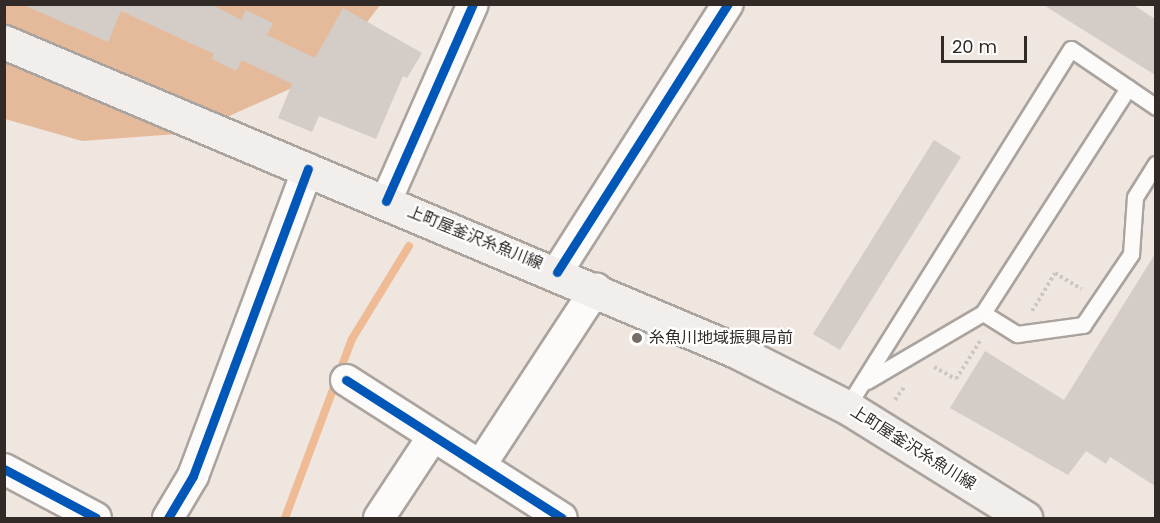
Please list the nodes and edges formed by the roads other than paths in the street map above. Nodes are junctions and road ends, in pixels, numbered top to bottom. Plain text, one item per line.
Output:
1 (473, 4) edge
2 (728, 4) edge
3 (4, 42) edge
4 (1128, 88) junction
5 (1155, 107) edge
6 (1155, 164) edge
7 (308, 169) junction
8 (386, 201) junction
9 (557, 272) junction
10 (596, 288) junction
11 (983, 313) junction
12 (346, 380) dead end
13 (854, 396) junction
14 (433, 436) junction
15 (480, 466) junction
16 (4, 469) edge
17 (96, 519) edge
18 (168, 519) edge
19 (379, 519) edge
20 (562, 519) edge
21 (1025, 519) edge

1 - 8 street
2 - 9 street
3 - 7 main road, 上町屋釜沢糸魚川線
4 - 5 lane
4 - 11 lane
4 - 13 lane
6 - 11 lane
7 - 8 main road, 上町屋釜沢糸魚川線
7 - 18 street
8 - 9 main road, 上町屋釜沢糸魚川線
9 - 10 main road, 上町屋釜沢糸魚川線
10 - 13 main road, 上町屋釜沢糸魚川線
10 - 15 street
11 - 13 lane
12 - 14 street
13 - 21 main road, 上町屋釜沢糸魚川線
14 - 15 street
14 - 19 street
15 - 20 street
16 - 17 street

